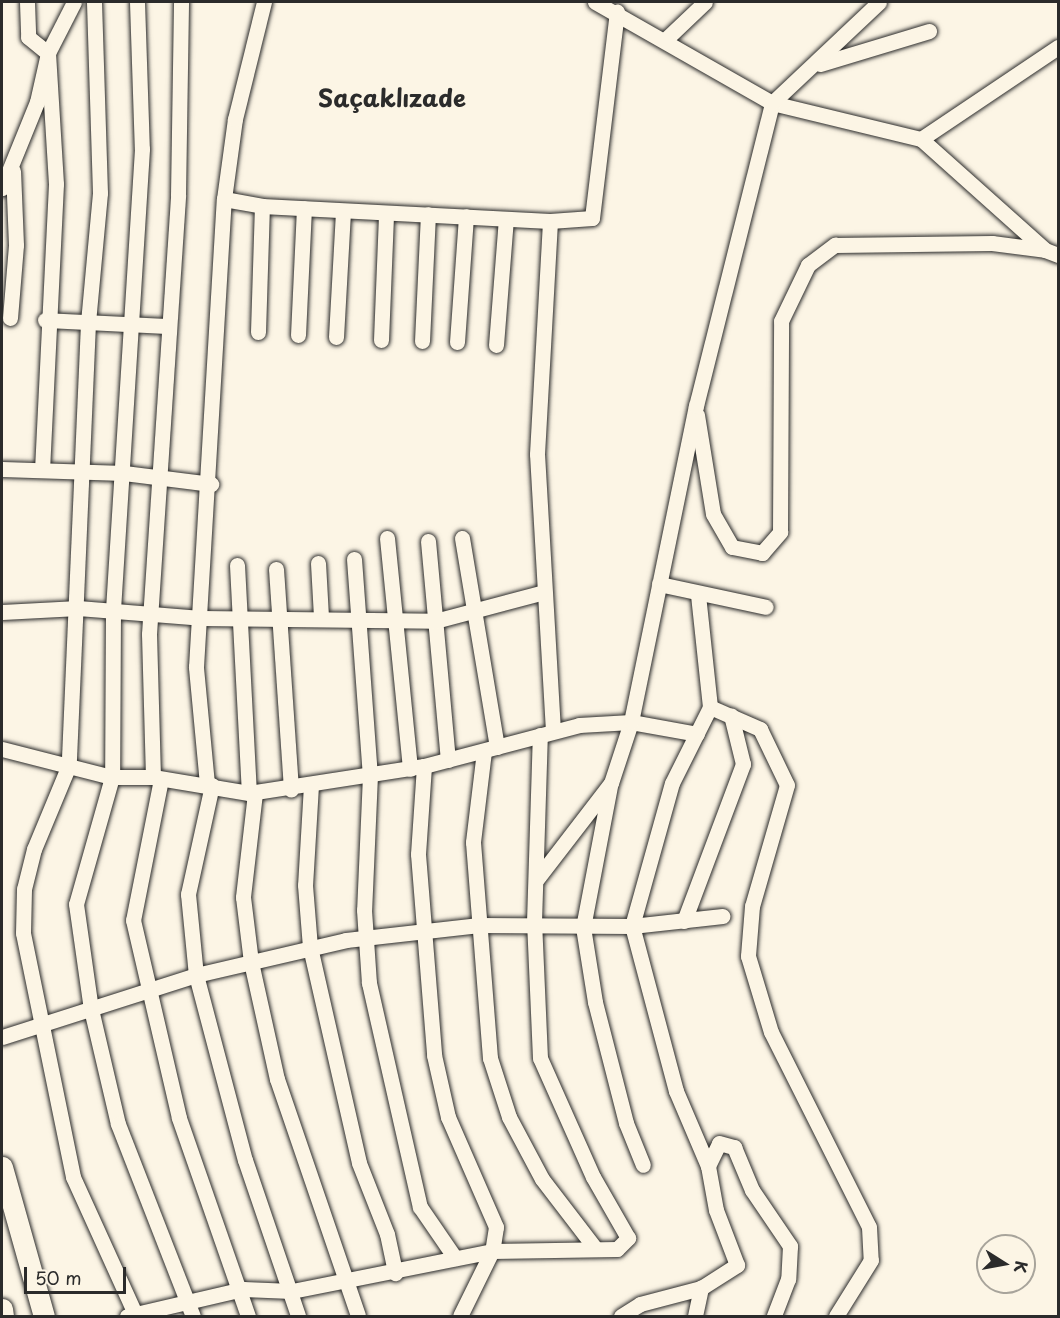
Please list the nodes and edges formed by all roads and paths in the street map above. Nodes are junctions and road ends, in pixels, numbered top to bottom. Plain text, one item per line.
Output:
1 (27, 2) edge
2 (74, 2) edge
3 (94, 2) edge
4 (137, 2) edge
5 (181, 2) edge
6 (264, 2) edge
7 (595, 2) edge
8 (705, 2) edge
9 (879, 2) edge
10 (617, 12) junction
11 (929, 31) dead end
12 (664, 40) junction
13 (1059, 47) edge
14 (48, 53) junction
15 (812, 68) junction
16 (771, 103) junction
17 (921, 139) junction
18 (14, 159) junction
19 (2, 188) edge
20 (224, 199) junction
21 (261, 206) junction
22 (304, 208) junction
23 (343, 211) junction
24 (386, 213) junction
25 (428, 214) junction
26 (466, 216) junction
27 (506, 219) junction
28 (550, 221) junction
29 (1052, 253) edge
30 (10, 318) dead end
31 (45, 320) junction
32 (88, 323) junction
33 (130, 325) junction
34 (170, 326) junction
35 (258, 332) dead end
36 (298, 335) dead end
37 (336, 337) dead end
38 (381, 340) dead end
39 (422, 341) dead end
40 (457, 342) dead end
41 (496, 345) dead end
42 (696, 406) junction
43 (2, 469) edge
44 (42, 470) junction
45 (124, 473) junction
46 (85, 474) junction
47 (161, 476) junction
48 (211, 484) junction
49 (387, 538) dead end
50 (462, 538) dead end
51 (428, 541) dead end
52 (354, 560) dead end
53 (318, 563) dead end
54 (237, 565) dead end
55 (276, 569) dead end
56 (659, 584) junction
57 (544, 592) junction
58 (698, 595) junction
59 (766, 607) dead end
60 (78, 608) junction
61 (113, 611) junction
62 (2, 612) edge
63 (151, 614) junction
64 (475, 614) junction
65 (279, 617) junction
66 (321, 617) junction
67 (201, 618) junction
68 (241, 618) junction
69 (358, 618) junction
70 (396, 620) junction
71 (435, 621) junction
72 (710, 707) junction
73 (731, 715) junction
74 (631, 722) junction
75 (547, 733) junction
76 (697, 734) junction
77 (2, 749) edge
78 (491, 749) junction
79 (448, 760) junction
80 (69, 765) junction
81 (417, 767) junction
82 (370, 775) junction
83 (112, 777) junction
84 (157, 778) junction
85 (611, 783) junction
86 (209, 784) junction
87 (311, 785) junction
88 (291, 789) junction
89 (252, 793) junction
90 (537, 879) junction
91 (722, 916) dead end
92 (684, 921) junction
93 (534, 922) junction
94 (479, 925) junction
95 (632, 926) junction
96 (583, 927) junction
97 (424, 932) junction
98 (364, 937) junction
99 (310, 947) junction
100 (251, 962) junction
101 (196, 975) junction
102 (147, 992) junction
103 (91, 1009) junction
104 (42, 1023) junction
105 (2, 1038) edge
106 (644, 1165) dead end
107 (708, 1166) junction
108 (2, 1167) edge
109 (595, 1248) junction
110 (492, 1251) junction
111 (455, 1258) junction
112 (395, 1272) junction
113 (349, 1282) junction
114 (700, 1288) junction
115 (243, 1289) junction
116 (292, 1291) junction
117 (187, 1299) junction
118 (2, 1309) edge
119 (41, 1316) edge
120 (133, 1316) edge
121 (3, 1317) edge
122 (192, 1317) edge
123 (248, 1317) edge
124 (298, 1317) edge
125 (358, 1317) edge
126 (460, 1317) edge
127 (621, 1317) edge
128 (694, 1317) edge
129 (774, 1317) edge
130 (837, 1317) edge

1 - 14 street
2 - 14 street
3 - 32 street
4 - 33 street
5 - 34 street
6 - 20 street
7 - 10 street
8 - 12 street
9 - 15 street
10 - 12 street
10 - 28 street
11 - 15 street
12 - 16 street
13 - 17 street
14 - 18 street
14 - 31 street
15 - 16 street
16 - 17 street
16 - 42 street
17 - 29 street
18 - 19 street
18 - 30 street
20 - 21 street
20 - 48 street
21 - 22 street
21 - 35 street
22 - 23 street
22 - 36 street
23 - 24 street
23 - 37 street
24 - 25 street
24 - 38 street
25 - 26 street
25 - 39 street
26 - 27 street
26 - 40 street
27 - 28 street
27 - 41 street
28 - 57 street
29 - 42 street
31 - 32 street
31 - 44 street
32 - 33 street
32 - 46 street
33 - 34 street
33 - 45 street
34 - 47 street
42 - 56 street
43 - 44 street
44 - 46 street
45 - 46 street
45 - 47 street
45 - 61 street
46 - 60 street
47 - 48 street
47 - 63 street
48 - 67 street
49 - 70 street
50 - 64 street
51 - 71 street
52 - 69 street
53 - 66 street
54 - 68 street
55 - 65 street
56 - 58 street
56 - 74 street
57 - 64 street
57 - 75 street
58 - 59 street
58 - 72 street
60 - 61 street
60 - 62 street
60 - 80 street
61 - 63 street
61 - 83 street
63 - 67 street
63 - 84 street
64 - 71 street
64 - 78 street
65 - 66 street
65 - 68 street
65 - 88 street
66 - 69 street
67 - 68 street
67 - 86 street
68 - 89 street
69 - 70 street
69 - 82 street
70 - 71 street
70 - 81 street
71 - 79 street
72 - 73 street
72 - 76 street
73 - 92 street
73 - 130 street
74 - 75 street
74 - 76 street
74 - 85 street
75 - 78 street
75 - 90 street
76 - 95 street
77 - 80 street
78 - 79 street
78 - 94 street
79 - 81 street
80 - 83 street
80 - 104 street
81 - 82 street
81 - 97 street
82 - 87 street
82 - 98 street
83 - 84 street
83 - 103 street
84 - 86 street
84 - 102 street
85 - 90 street
85 - 96 street
86 - 89 street
86 - 101 street
87 - 88 street
87 - 99 street
88 - 89 street
89 - 100 street
90 - 93 street
91 - 92 street
92 - 95 street
93 - 94 street
93 - 96 street
93 - 109 street
94 - 97 street
94 - 109 street
95 - 96 street
95 - 107 street
96 - 106 street
97 - 98 street
97 - 110 street
98 - 99 street
98 - 111 street
99 - 100 street
99 - 112 street
100 - 101 street
100 - 113 street
101 - 102 street
101 - 116 street
102 - 103 street
102 - 115 street
103 - 104 street
103 - 117 street
104 - 105 street
104 - 120 street
107 - 114 street
107 - 129 street
108 - 119 main road
109 - 110 street
110 - 111 street
110 - 126 street
111 - 112 street
112 - 113 street
113 - 116 street
113 - 125 street
114 - 127 street
114 - 128 street
115 - 116 street
115 - 117 street
115 - 123 street
116 - 124 street
117 - 120 street
117 - 122 street
118 - 121 main road

